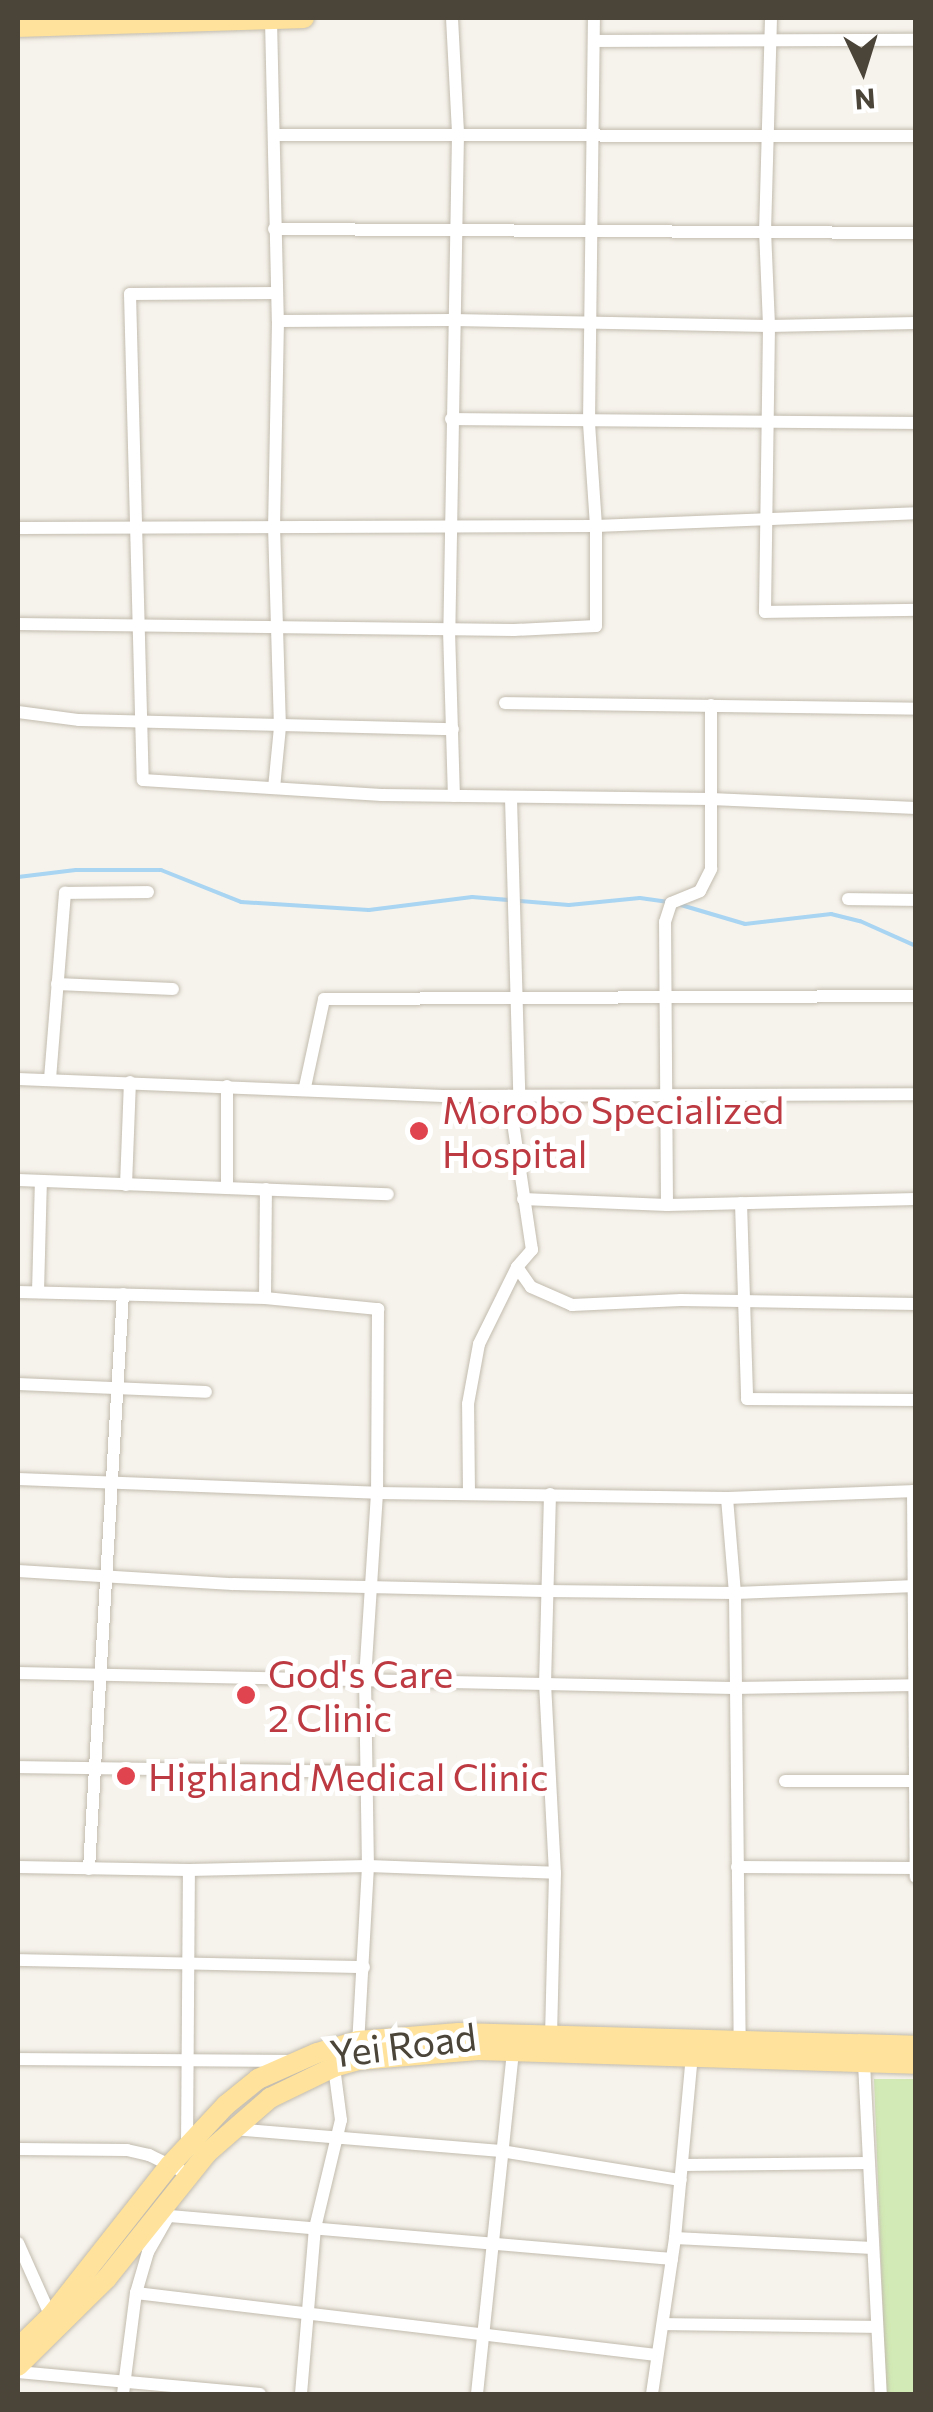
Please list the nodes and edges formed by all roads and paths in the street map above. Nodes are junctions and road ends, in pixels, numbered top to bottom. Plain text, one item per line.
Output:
1 (304, 18) edge
2 (452, 18) edge
3 (594, 18) edge
4 (771, 18) edge
5 (270, 20) junction
6 (18, 27) edge
7 (771, 39) junction
8 (916, 40) edge
9 (594, 41) junction
10 (591, 133) junction
11 (458, 134) junction
12 (768, 134) junction
13 (274, 135) junction
14 (916, 136) edge
15 (274, 228) junction
16 (455, 228) junction
17 (765, 230) junction
18 (592, 231) junction
19 (916, 233) edge
20 (277, 293) junction
21 (453, 320) junction
22 (278, 322) junction
23 (916, 323) edge
24 (593, 324) junction
25 (769, 326) junction
26 (450, 419) junction
27 (589, 422) junction
28 (916, 423) edge
29 (767, 424) junction
30 (916, 513) edge
31 (765, 521) junction
32 (450, 525) junction
33 (274, 526) junction
34 (596, 526) junction
35 (138, 527) junction
36 (18, 528) edge
37 (916, 610) edge
38 (18, 624) edge
39 (138, 626) junction
40 (276, 627) junction
41 (449, 630) junction
42 (505, 702) dead end
43 (711, 705) junction
44 (916, 709) edge
45 (18, 712) edge
46 (141, 720) junction
47 (280, 727) junction
48 (453, 729) junction
49 (274, 788) junction
50 (454, 796) junction
51 (511, 798) junction
52 (710, 799) junction
53 (916, 808) edge
54 (148, 892) dead end
55 (848, 899) dead end
56 (916, 900) edge
57 (57, 984) junction
58 (173, 989) dead end
59 (520, 996) junction
60 (916, 996) edge
61 (664, 998) junction
62 (18, 1079) edge
63 (50, 1079) junction
64 (130, 1082) junction
65 (227, 1086) junction
66 (305, 1087) junction
67 (664, 1094) junction
68 (916, 1094) edge
69 (514, 1095) junction
70 (18, 1180) edge
71 (41, 1180) junction
72 (126, 1185) junction
73 (227, 1188) junction
74 (266, 1189) junction
75 (388, 1194) dead end
76 (916, 1199) edge
77 (522, 1200) junction
78 (741, 1203) junction
79 (667, 1205) junction
80 (517, 1268) junction
81 (18, 1292) edge
82 (38, 1292) junction
83 (122, 1294) junction
84 (266, 1298) junction
85 (744, 1304) junction
86 (916, 1304) edge
87 (18, 1384) edge
88 (118, 1388) junction
89 (206, 1392) dead end
90 (916, 1400) edge
91 (18, 1480) edge
92 (114, 1485) junction
93 (377, 1492) junction
94 (469, 1492) junction
95 (914, 1492) edge
96 (550, 1494) junction
97 (728, 1498) junction
98 (18, 1570) edge
99 (108, 1577) junction
100 (373, 1585) junction
101 (913, 1585) edge
102 (545, 1591) junction
103 (735, 1593) junction
104 (18, 1673) edge
105 (102, 1678) junction
106 (365, 1678) junction
107 (545, 1683) junction
108 (914, 1685) edge
109 (734, 1688) junction
110 (18, 1767) edge
111 (93, 1770) junction
112 (367, 1772) junction
113 (785, 1781) dead end
114 (915, 1781) edge
115 (368, 1866) junction
116 (18, 1867) edge
117 (737, 1867) junction
118 (915, 1868) edge
119 (90, 1869) junction
120 (189, 1870) junction
121 (555, 1873) junction
122 (916, 1877) edge
123 (18, 1960) edge
124 (192, 1964) junction
125 (364, 1967) junction
126 (551, 2041) junction
127 (916, 2046) edge
128 (739, 2049) junction
129 (513, 2050) junction
130 (358, 2051) junction
131 (692, 2056) junction
132 (18, 2059) edge
133 (294, 2061) junction
134 (188, 2062) junction
135 (864, 2063) junction
136 (916, 2064) edge
137 (334, 2068) junction
138 (233, 2129) junction
139 (338, 2140) junction
140 (187, 2147) junction
141 (18, 2148) edge
142 (502, 2151) junction
143 (868, 2163) junction
144 (683, 2165) junction
145 (179, 2170) junction
146 (681, 2180) junction
147 (163, 2216) junction
148 (315, 2228) junction
149 (675, 2238) junction
150 (492, 2242) junction
151 (18, 2244) edge
152 (873, 2248) junction
153 (672, 2260) junction
154 (136, 2293) junction
155 (310, 2314) junction
156 (55, 2323) junction
157 (664, 2324) junction
158 (877, 2327) junction
159 (483, 2335) junction
160 (18, 2348) edge
161 (656, 2355) junction
162 (18, 2369) edge
163 (123, 2387) edge
164 (260, 2394) edge
165 (301, 2394) edge
166 (477, 2394) edge
167 (652, 2394) edge
168 (880, 2394) edge

1 - 5 main road
2 - 11 street
3 - 9 street
4 - 7 street
5 - 6 main road
5 - 13 street
7 - 8 street
7 - 9 street
7 - 12 street
9 - 10 street
10 - 11 street
10 - 12 street
10 - 18 street
11 - 13 street
11 - 16 street
12 - 14 street
12 - 17 street
13 - 15 street
15 - 16 street
15 - 20 street
16 - 18 street
16 - 21 street
17 - 18 street
17 - 19 street
17 - 25 street
18 - 24 street
20 - 22 street
20 - 35 street
21 - 22 street
21 - 24 street
21 - 26 street
22 - 33 street
23 - 25 street
24 - 25 street
24 - 27 street
25 - 29 street
26 - 27 street
26 - 32 street
27 - 29 street
27 - 34 street
28 - 29 street
29 - 31 street
30 - 31 street
31 - 34 street
31 - 37 street
32 - 33 street
32 - 34 street
32 - 41 street
33 - 35 street
33 - 40 street
34 - 41 street
35 - 36 street
35 - 39 street
38 - 39 street
39 - 40 street
39 - 46 street
40 - 41 street
40 - 47 street
41 - 48 street
42 - 43 street
43 - 44 street
43 - 52 street
45 - 46 street
46 - 47 street
46 - 49 street
47 - 48 street
47 - 49 street
48 - 50 street
49 - 50 street
50 - 51 street
51 - 52 street
51 - 59 street
52 - 53 street
52 - 61 street
54 - 57 street
55 - 56 street
57 - 58 street
57 - 63 street
59 - 61 street
59 - 66 street
59 - 69 street
60 - 61 street
61 - 67 street
62 - 63 street
63 - 64 street
64 - 65 street
64 - 72 street
65 - 66 street
65 - 73 street
66 - 69 street
67 - 68 street
67 - 69 street
67 - 79 street
69 - 77 street
70 - 71 street
71 - 72 street
71 - 82 street
72 - 73 street
73 - 74 street
74 - 75 street
74 - 84 street
76 - 78 street
77 - 79 street
77 - 80 street
78 - 79 street
78 - 85 street
80 - 85 street
80 - 94 street
81 - 82 street
82 - 83 street
83 - 84 street
83 - 88 street
84 - 93 street
85 - 86 street
85 - 90 street
87 - 88 street
88 - 89 street
88 - 92 street
91 - 92 street
92 - 93 street
92 - 99 street
93 - 94 street
93 - 100 street
94 - 96 street
95 - 97 street
95 - 101 street
96 - 97 street
96 - 102 street
97 - 103 street
98 - 99 street
99 - 100 street
99 - 105 street
100 - 102 street
100 - 106 street
101 - 103 street
101 - 108 street
102 - 103 street
102 - 107 street
103 - 109 street
104 - 105 street
105 - 106 street
105 - 111 street
106 - 107 street
106 - 112 street
107 - 109 street
107 - 121 street
108 - 109 street
108 - 114 street
109 - 117 street
110 - 111 street
111 - 112 street
111 - 119 street
112 - 115 street
113 - 114 street
114 - 118 street
115 - 120 street
115 - 121 street
115 - 125 street
116 - 119 street
117 - 118 street
117 - 128 street
118 - 122 street
119 - 120 street
120 - 124 street
121 - 126 street
123 - 124 street
124 - 125 street
124 - 134 street
125 - 130 street
126 - 128 main road, Yei Road
126 - 129 main road, Yei Road
126 - 130 main road, Yei Road
126 - 131 main road, Yei Road
127 - 128 main road, Yei Road
128 - 131 main road, Yei Road
128 - 135 main road, Yei Road
129 - 130 main road, Yei Road
129 - 142 street
130 - 133 main road, Yei Road
130 - 137 main road, Yei Road
131 - 144 street
132 - 134 street
133 - 134 street
133 - 140 main road, Yei Road
134 - 140 street
135 - 136 main road, Yei Road
135 - 143 street
137 - 138 main road, Yei Road
137 - 139 street
138 - 139 street
138 - 145 main road, Yei Road
139 - 142 street
139 - 148 street
140 - 145 main road, Yei Road
141 - 145 street
142 - 146 street
142 - 150 street
143 - 144 street
143 - 152 street
144 - 146 street
145 - 147 main road, Yei Road
145 - 156 main road, Yei Road
146 - 149 street
147 - 148 street
147 - 154 street
147 - 156 main road, Yei Road
148 - 150 street
148 - 155 street
149 - 152 street
149 - 153 street
150 - 153 street
150 - 159 street
151 - 156 street
152 - 158 street
153 - 157 street
154 - 155 street
154 - 163 street
155 - 159 street
155 - 165 street
156 - 160 main road, Yei Road
156 - 162 main road, Yei Road
157 - 158 street
157 - 161 street
158 - 168 street
159 - 161 street
159 - 166 street
161 - 167 street
162 - 163 street
163 - 164 street

